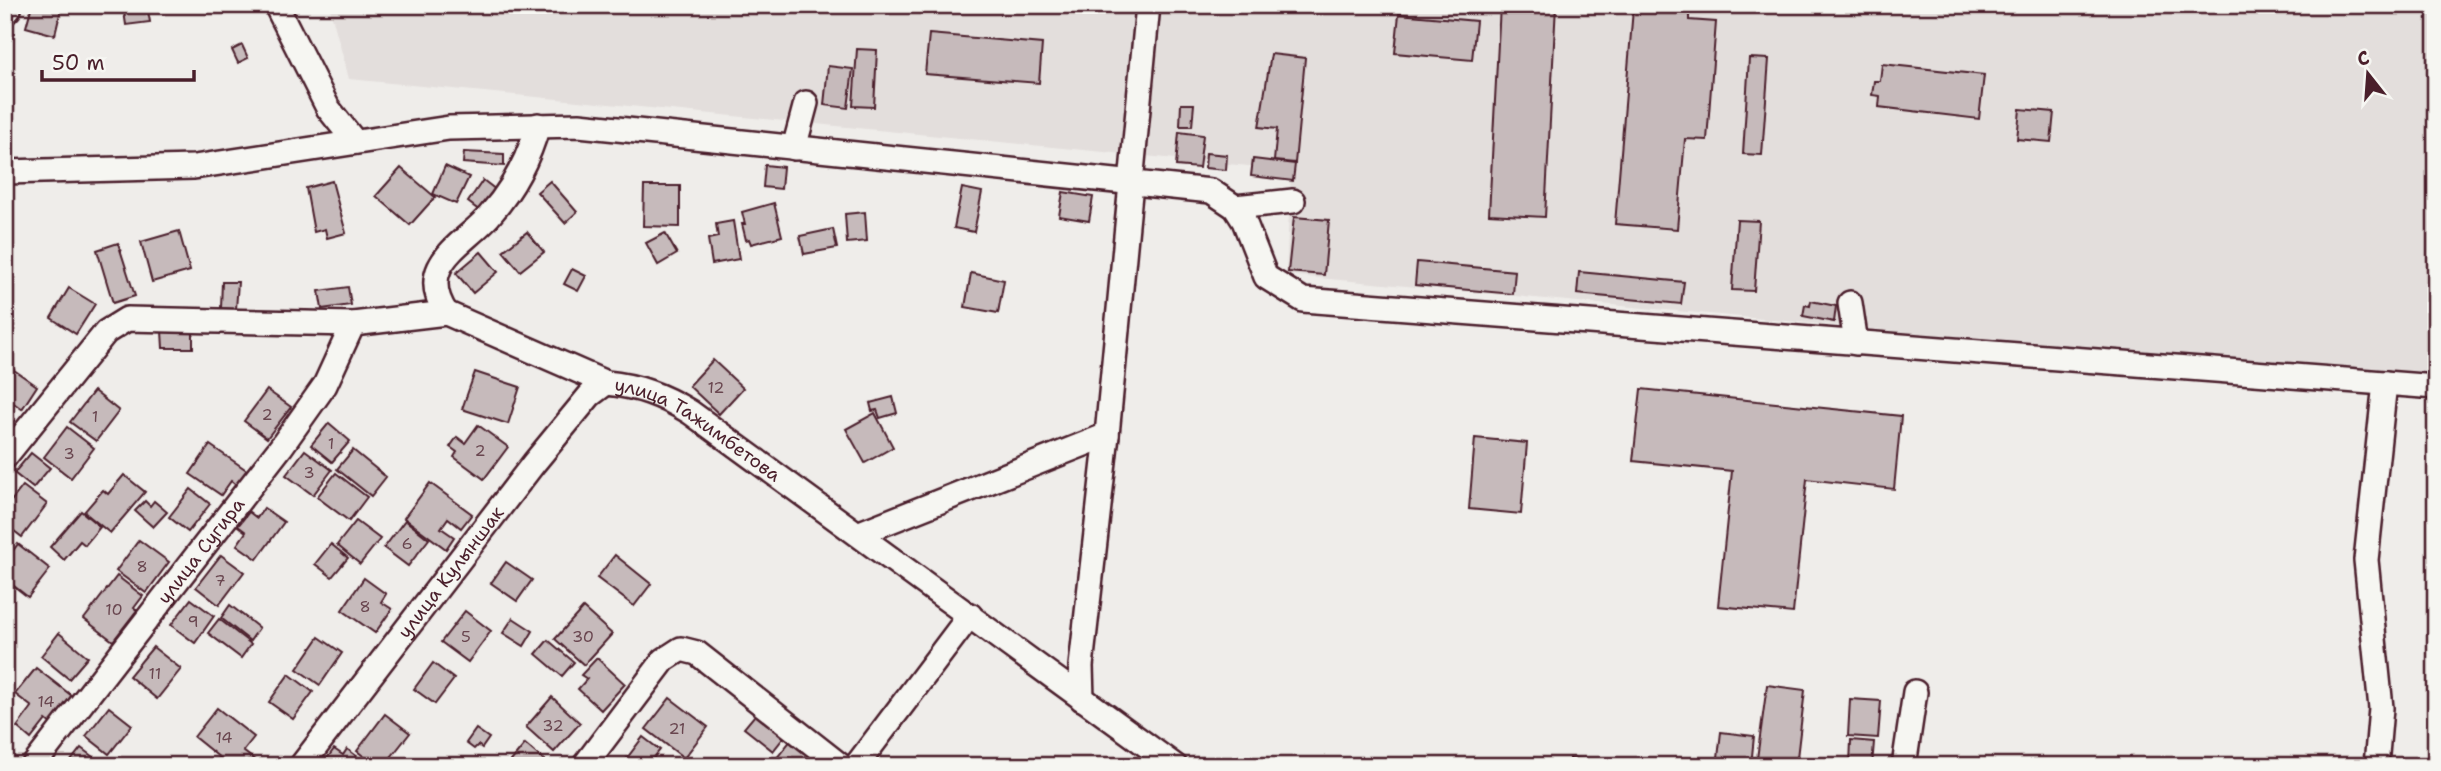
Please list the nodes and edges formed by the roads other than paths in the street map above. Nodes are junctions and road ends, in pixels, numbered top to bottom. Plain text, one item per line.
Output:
1 (276, 5) edge
2 (1148, 5) edge
3 (806, 103) dead end
4 (538, 125) junction
5 (355, 142) junction
6 (794, 148) junction
7 (5, 172) edge
8 (1132, 184) junction
9 (1293, 201) dead end
10 (1235, 206) junction
11 (1850, 303) dead end
12 (446, 313) junction
13 (353, 324) junction
14 (1856, 343) junction
15 (606, 383) junction
16 (2385, 383) junction
17 (2436, 387) edge
18 (1107, 435) junction
19 (5, 457) edge
20 (860, 533) junction
21 (970, 615) junction
22 (1915, 692) dead end
23 (1082, 699) junction
24 (33, 766) edge
25 (301, 766) edge
26 (584, 766) edge
27 (841, 766) edge
28 (856, 766) edge
29 (1175, 766) edge
30 (1904, 766) edge
31 (2376, 766) edge

1 - 5 street
2 - 8 street
3 - 6 street
4 - 5 street
4 - 6 street
4 - 12 street
5 - 7 street
6 - 8 street
8 - 10 street
8 - 18 street
9 - 10 street
10 - 14 street
11 - 14 street
12 - 13 street
12 - 15 street, улица Тажимбетова
13 - 19 street
13 - 24 street, улица Сугира
14 - 16 street
15 - 20 street, улица Тажимбетова
15 - 25 street, улица Кулыншак
16 - 17 street
16 - 31 street
18 - 20 street
18 - 23 street
20 - 21 street, улица Тажимбетова
21 - 23 street, улица Тажимбетова
21 - 28 street
22 - 30 street
23 - 29 street, улица Тажимбетова
26 - 27 street

